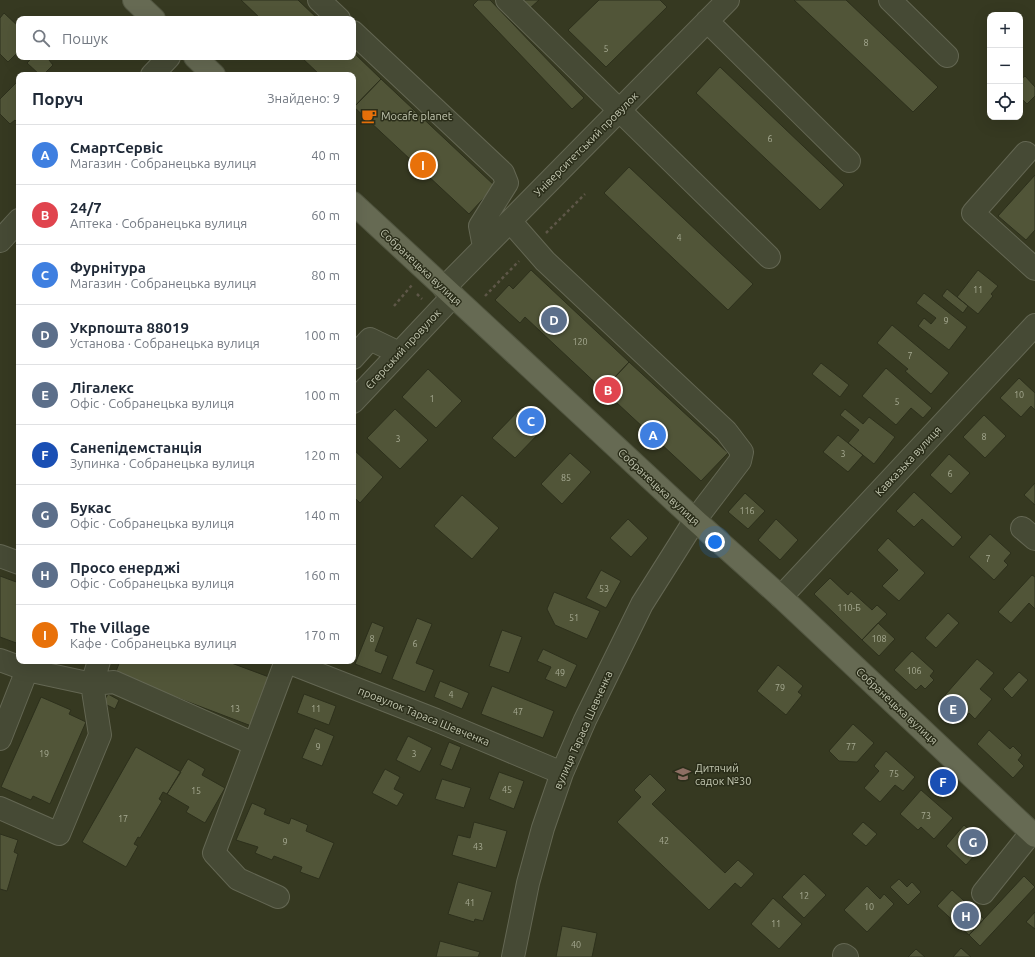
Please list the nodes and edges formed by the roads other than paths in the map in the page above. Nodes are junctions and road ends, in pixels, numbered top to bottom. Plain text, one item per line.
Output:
1 (134, 0) edge
2 (319, 0) edge
3 (507, 0) edge
4 (728, 0) edge
5 (890, 0) edge
6 (151, 16) edge
7 (336, 16) edge
8 (707, 21) junction
9 (356, 35) edge
10 (947, 56) dead end
11 (166, 60) edge
12 (198, 60) edge
13 (155, 72) edge
14 (211, 72) edge
15 (619, 110) junction
16 (1026, 153) dead end
17 (849, 161) dead end
18 (356, 206) edge
19 (510, 221) junction
20 (16, 223) edge
21 (0, 241) edge
22 (484, 247) junction
23 (769, 257) dead end
24 (1035, 270) edge
25 (448, 292) junction
26 (1035, 325) edge
27 (399, 354) junction
28 (356, 355) edge
29 (356, 399) edge
30 (695, 520) junction
31 (0, 556) edge
32 (16, 562) edge
33 (782, 597) junction
34 (0, 660) edge
35 (98, 664) edge
36 (284, 664) edge
37 (293, 664) edge
38 (28, 670) junction
39 (92, 684) junction
40 (0, 739) edge
41 (254, 744) junction
42 (562, 773) junction
43 (0, 808) edge
44 (1033, 834) edge
45 (983, 893) dead end
46 (278, 897) dead end
47 (513, 957) edge

1 - 6 main road
2 - 7 street
3 - 15 street
4 - 8 street, Університетський провулок
5 - 10 street
8 - 15 street, Університетський провулок
8 - 17 street
9 - 22 street
11 - 13 street
12 - 14 main road
15 - 19 street, Університетський провулок
15 - 23 street
16 - 24 street
18 - 25 main road, Собранецька вулиця
19 - 22 street, Університетський провулок
19 - 30 street, вулиця Тараса Шевченка
20 - 21 street
22 - 25 street, Університетський провулок
25 - 27 street, Єгерський провулок
25 - 30 main road, Собранецька вулиця
26 - 33 street, Кавказька вулиця
27 - 28 street
27 - 29 street, Єгерський провулок
30 - 33 main road, Собранецька вулиця
30 - 42 street, вулиця Тараса Шевченка
31 - 32 street
33 - 44 main road, Собранецька вулиця
34 - 38 street
35 - 39 street
36 - 41 street
37 - 42 street, провулок Тараса Шевченка
38 - 39 street
38 - 40 street
39 - 41 street
39 - 43 street
41 - 46 street
42 - 47 street, вулиця Тараса Шевченка
44 - 45 street

